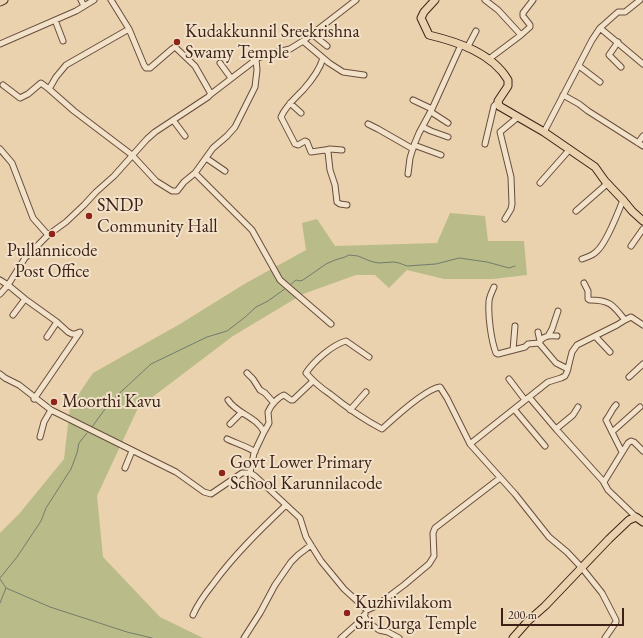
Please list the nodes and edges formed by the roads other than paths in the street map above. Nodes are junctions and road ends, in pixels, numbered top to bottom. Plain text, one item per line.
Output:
1 (4, 0) edge
2 (81, 0) edge
3 (94, 0) edge
4 (111, 0) edge
5 (356, 0) edge
6 (435, 0) edge
7 (485, 0) edge
8 (533, 0) edge
9 (640, 0) edge
10 (0, 2) edge
11 (84, 6) junction
12 (55, 20) junction
13 (600, 28) junction
14 (129, 29) junction
15 (476, 31) dead end
16 (312, 34) junction
17 (521, 35) junction
18 (63, 41) dead end
19 (303, 41) junction
20 (618, 42) junction
21 (0, 44) edge
22 (327, 46) dead end
23 (464, 46) junction
24 (323, 58) junction
25 (256, 59) junction
26 (489, 59) junction
27 (220, 63) dead end
28 (643, 64) edge
29 (579, 66) junction
30 (621, 67) dead end
31 (364, 75) dead end
32 (231, 78) junction
33 (600, 82) dead end
34 (3, 85) dead end
35 (49, 89) junction
36 (211, 94) junction
37 (563, 95) junction
38 (413, 100) dead end
39 (290, 103) junction
40 (498, 104) junction
41 (432, 111) junction
42 (301, 113) dead end
43 (518, 117) junction
44 (173, 120) junction
45 (448, 123) dead end
46 (368, 124) dead end
47 (423, 127) junction
48 (544, 132) junction
49 (185, 136) dead end
50 (643, 136) edge
51 (448, 137) dead end
52 (485, 144) dead end
53 (641, 144) edge
54 (413, 147) junction
55 (0, 149) edge
56 (570, 149) junction
57 (326, 150) junction
58 (342, 150) dead end
59 (441, 154) dead end
60 (132, 156) junction
61 (206, 158) junction
62 (225, 171) dead end
63 (195, 173) junction
64 (408, 174) dead end
65 (540, 183) dead end
66 (608, 183) junction
67 (623, 200) junction
68 (347, 205) dead end
69 (576, 211) dead end
70 (506, 218) dead end
71 (643, 221) edge
72 (643, 229) edge
73 (48, 234) junction
74 (631, 246) dead end
75 (582, 259) dead end
76 (0, 280) edge
77 (584, 283) dead end
78 (8, 285) junction
79 (494, 287) dead end
80 (0, 294) edge
81 (25, 299) junction
82 (558, 311) dead end
83 (14, 315) dead end
84 (626, 320) junction
85 (57, 322) junction
86 (331, 324) dead end
87 (643, 325) edge
88 (515, 326) dead end
89 (538, 332) dead end
90 (548, 336) junction
91 (557, 336) dead end
92 (595, 336) junction
93 (47, 337) dead end
94 (539, 342) junction
95 (514, 350) junction
96 (610, 352) dead end
97 (370, 357) dead end
98 (643, 364) edge
99 (568, 369) junction
100 (246, 373) dead end
101 (0, 374) edge
102 (629, 377) dead end
103 (509, 379) dead end
104 (313, 381) junction
105 (366, 392) dead end
106 (527, 398) junction
107 (34, 399) junction
108 (228, 400) dead end
109 (274, 403) junction
110 (616, 405) dead end
111 (578, 407) dead end
112 (640, 407) dead end
113 (514, 409) junction
114 (50, 410) junction
115 (350, 410) junction
116 (242, 413) junction
117 (230, 424) dead end
118 (556, 429) junction
119 (264, 432) junction
120 (612, 432) junction
121 (40, 437) dead end
122 (227, 439) dead end
123 (470, 444) junction
124 (545, 446) dead end
125 (132, 451) junction
126 (643, 451) edge
127 (255, 452) junction
128 (622, 452) junction
129 (125, 468) dead end
130 (250, 473) junction
131 (500, 478) junction
132 (604, 482) junction
133 (286, 504) junction
134 (636, 517) junction
135 (643, 522) edge
136 (311, 545) junction
137 (582, 568) junction
138 (367, 610) junction
139 (193, 615) dead end
140 (364, 616) junction
141 (244, 638) edge
142 (341, 638) edge
143 (399, 638) edge
144 (513, 638) edge
145 (606, 638) edge

1 - 10 main road
2 - 11 street
3 - 11 street
4 - 14 street
5 - 16 street
6 - 23 main road
7 - 17 street
8 - 17 street
9 - 13 street
11 - 12 street
12 - 18 street
12 - 21 street
13 - 20 street
13 - 29 street
14 - 35 street
14 - 36 street
15 - 23 street
16 - 19 street
16 - 22 street
17 - 26 street
19 - 24 street
19 - 25 street
20 - 28 street
20 - 30 street
23 - 26 main road
23 - 41 street
24 - 31 street
24 - 39 street
25 - 32 street
25 - 61 street
26 - 40 main road
27 - 32 street
29 - 33 street
29 - 37 street
32 - 36 street
34 - 35 street
35 - 60 street
36 - 44 street
37 - 48 street
37 - 53 street
38 - 41 street
39 - 42 street
39 - 57 street
40 - 43 main road
40 - 52 street
41 - 45 street
41 - 47 street
43 - 48 main road
43 - 70 street
44 - 49 street
44 - 60 street
46 - 54 street
47 - 51 street
47 - 54 street
48 - 56 main road
50 - 53 street
54 - 59 street
54 - 64 street
55 - 73 street
56 - 65 street
56 - 66 main road
57 - 58 street
57 - 68 street
60 - 63 street
60 - 73 street
61 - 62 street
61 - 63 street
63 - 86 street
66 - 67 main road
66 - 69 street
67 - 71 main road
67 - 75 street
72 - 74 street
73 - 78 street
76 - 78 street
77 - 84 street
78 - 80 street
78 - 81 street
79 - 95 street
81 - 83 street
81 - 85 street
82 - 90 street
84 - 87 street
84 - 92 street
85 - 93 street
85 - 107 street
88 - 95 street
89 - 94 street
90 - 91 street
90 - 94 street
92 - 96 street
92 - 99 street
94 - 95 street
94 - 99 street
97 - 104 street
98 - 102 street
99 - 106 street
100 - 109 street
101 - 107 street
103 - 106 street
104 - 109 street
104 - 115 street
105 - 115 street
106 - 113 street
106 - 118 street
107 - 114 street
108 - 116 street
109 - 119 street
110 - 120 street
111 - 118 street
112 - 120 street
113 - 123 street
113 - 124 street
114 - 121 street
114 - 125 street
115 - 123 street
116 - 117 street
116 - 119 street
118 - 132 street
119 - 127 street
120 - 128 street
122 - 127 street
123 - 131 street
125 - 129 street
125 - 130 street
126 - 128 street
127 - 130 street
128 - 132 street
130 - 133 street
131 - 137 street
131 - 138 street
132 - 134 street
133 - 136 street
133 - 139 street
134 - 135 main road
134 - 137 main road
136 - 138 street
136 - 141 street
137 - 144 main road
137 - 145 street
138 - 140 street
140 - 142 street
140 - 143 street

